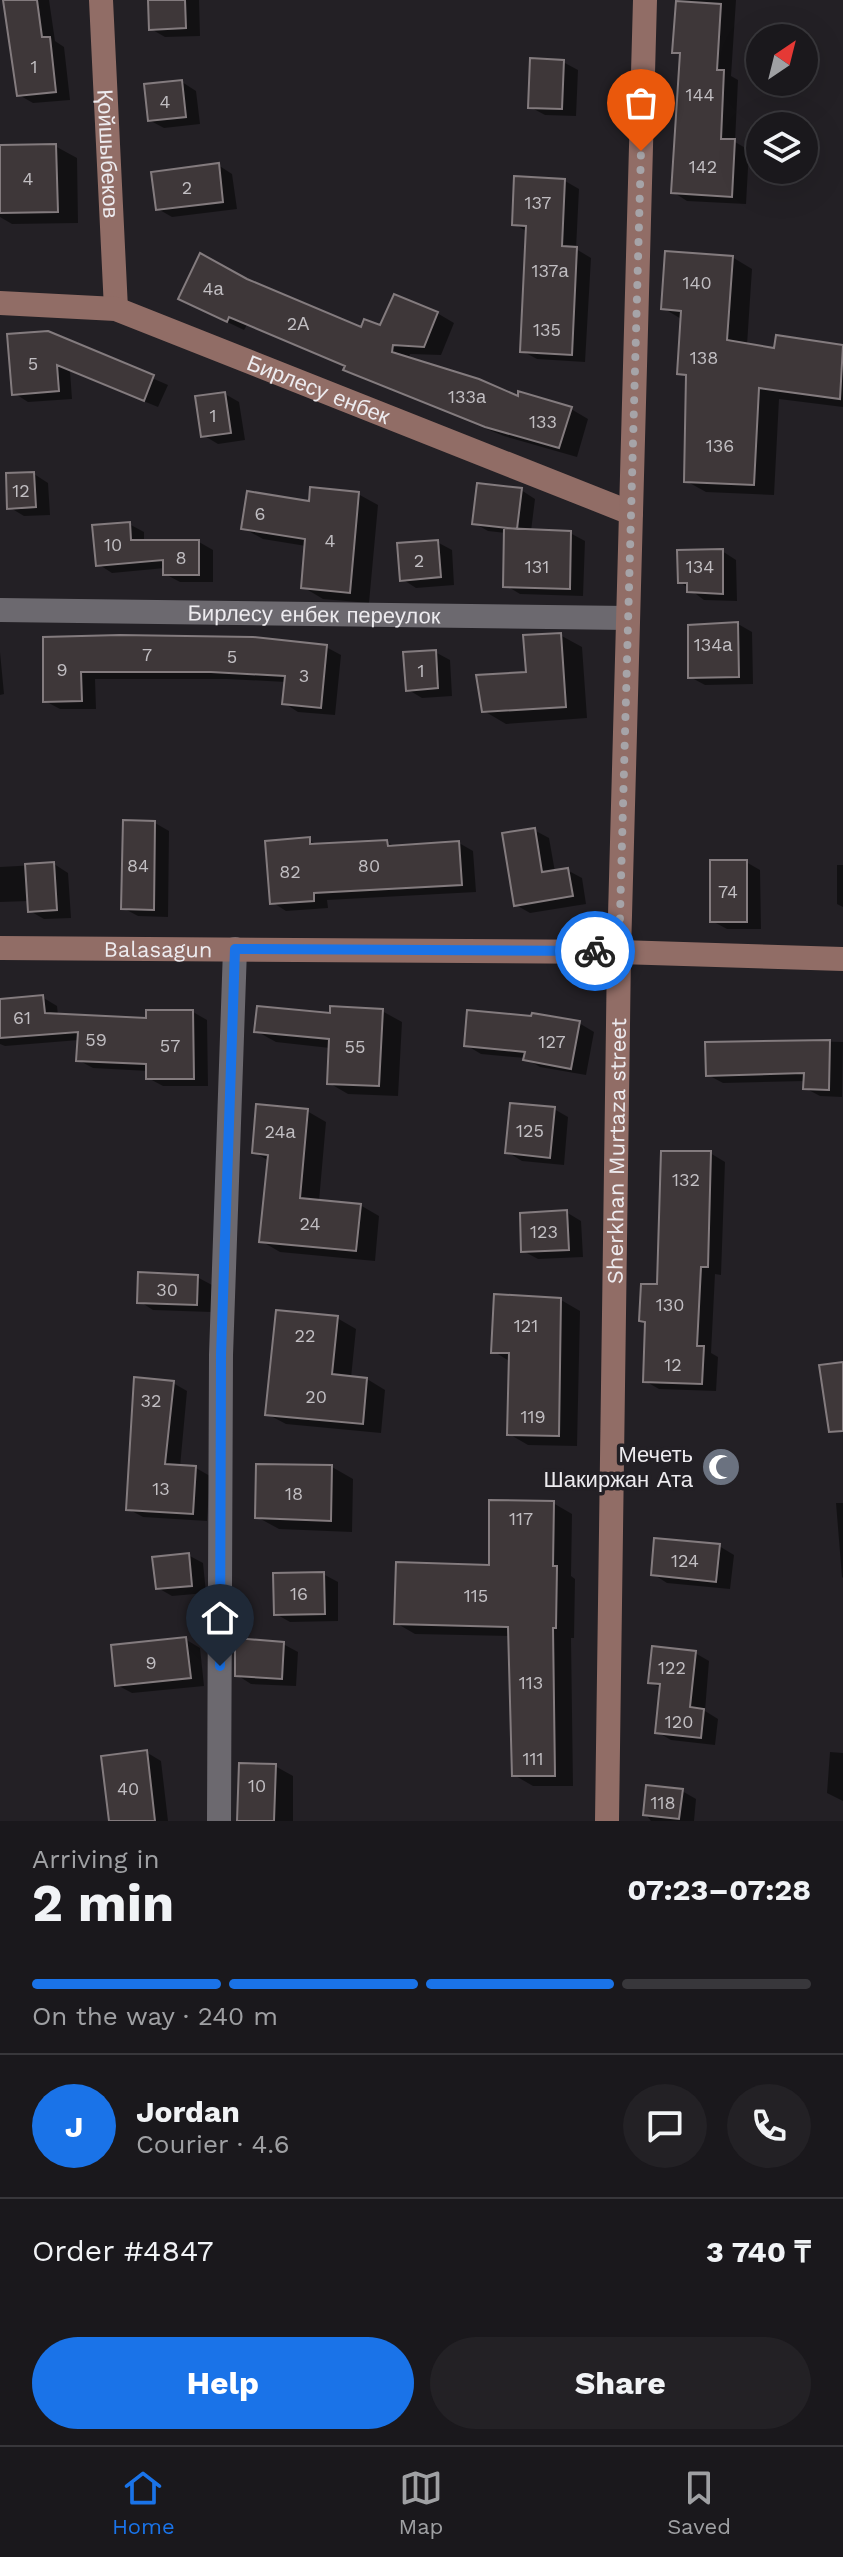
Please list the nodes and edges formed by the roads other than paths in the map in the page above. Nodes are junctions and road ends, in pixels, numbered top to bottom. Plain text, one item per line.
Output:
1 (101, 0) edge
2 (645, 0) edge
3 (0, 303) edge
4 (116, 309) junction
5 (631, 513) junction
6 (0, 610) edge
7 (628, 618) junction
8 (0, 948) edge
9 (235, 949) junction
10 (619, 952) junction
11 (843, 959) edge
12 (219, 1821) edge
13 (607, 1821) edge

1 - 4 street, Қойшыбеков
2 - 5 street, Sherkhan Murtaza street
3 - 4 street, Бирлесу енбек
4 - 5 street, Бирлесу енбек
5 - 7 street, Sherkhan Murtaza street
6 - 7 street, Бирлесу енбек переулок
7 - 10 street, Sherkhan Murtaza street
8 - 9 street, Balasagun
9 - 10 street, Balasagun
9 - 12 street
10 - 11 street, Balasagun
10 - 13 street, Sherkhan Murtaza street

